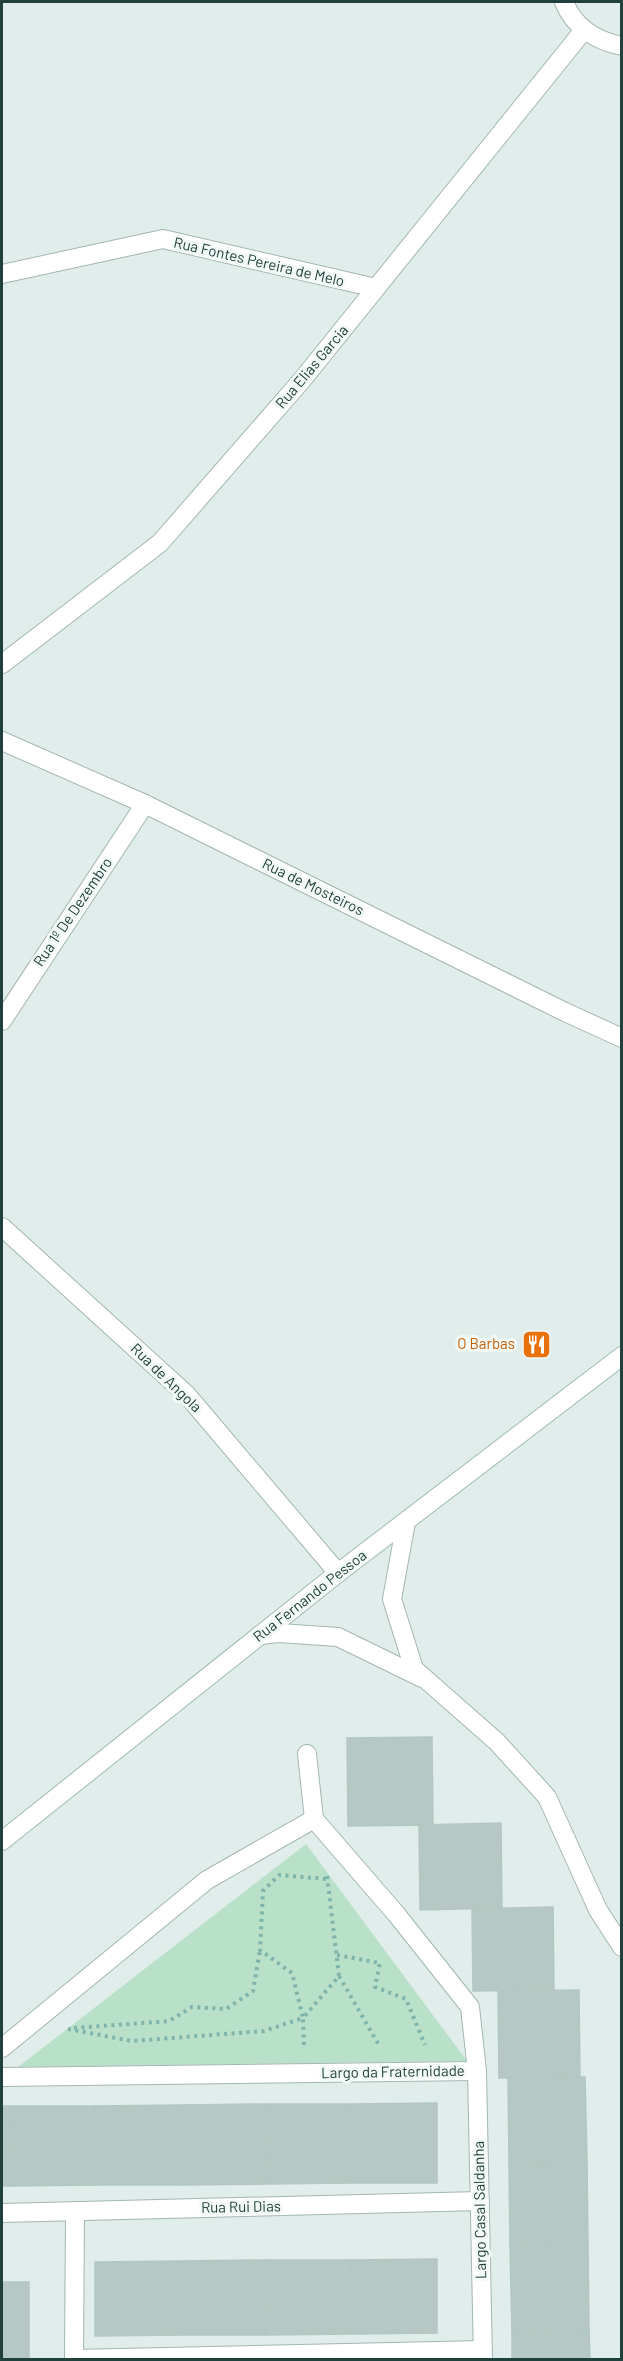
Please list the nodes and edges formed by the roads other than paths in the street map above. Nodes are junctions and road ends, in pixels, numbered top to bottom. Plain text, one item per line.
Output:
1 (564, 2) edge
2 (584, 30) junction
3 (621, 46) edge
4 (2, 274) edge
5 (376, 288) junction
6 (2, 664) edge
7 (2, 741) edge
8 (146, 804) junction
9 (2, 1021) edge
10 (621, 1038) edge
11 (2, 1227) edge
12 (621, 1356) edge
13 (406, 1522) junction
14 (338, 1573) junction
15 (260, 1635) junction
16 (429, 1681) junction
17 (308, 1754) dead end
18 (314, 1819) junction
19 (2, 1841) edge
20 (621, 1947) edge
21 (2, 2048) edge
22 (477, 2071) junction
23 (2, 2077) edge
24 (480, 2201) junction
25 (75, 2211) junction
26 (2, 2213) edge
27 (483, 2355) edge
28 (74, 2359) edge

1 - 2 street
2 - 3 street
2 - 5 street, Rua Elias Garcia
4 - 5 street, Rua Fontes Pereira de Melo
5 - 6 street, Rua Elias Garcia
7 - 8 street, Rua de Mosteiros
8 - 9 street, Rua 1º De Dezembro
8 - 10 street, Rua de Mosteiros
11 - 14 street, Rua de Angola
12 - 13 street, Rua Fernando Pessoa
13 - 14 street, Rua Fernando Pessoa
13 - 16 street
14 - 15 street, Rua Fernando Pessoa
15 - 16 street
15 - 19 street, Rua Fernando Pessoa
16 - 20 street
17 - 18 street
18 - 21 street
18 - 22 street, Largo da Fraternidade
22 - 23 street, Largo da Fraternidade
22 - 24 street, Largo Casal Saldanha
24 - 25 street, Rua Rui Dias
24 - 27 street, Largo Casal Saldanha
25 - 26 street, Rua Rui Dias
25 - 28 street, Largo Casal Saldanha
27 - 28 street, Largo Casal Saldanha

